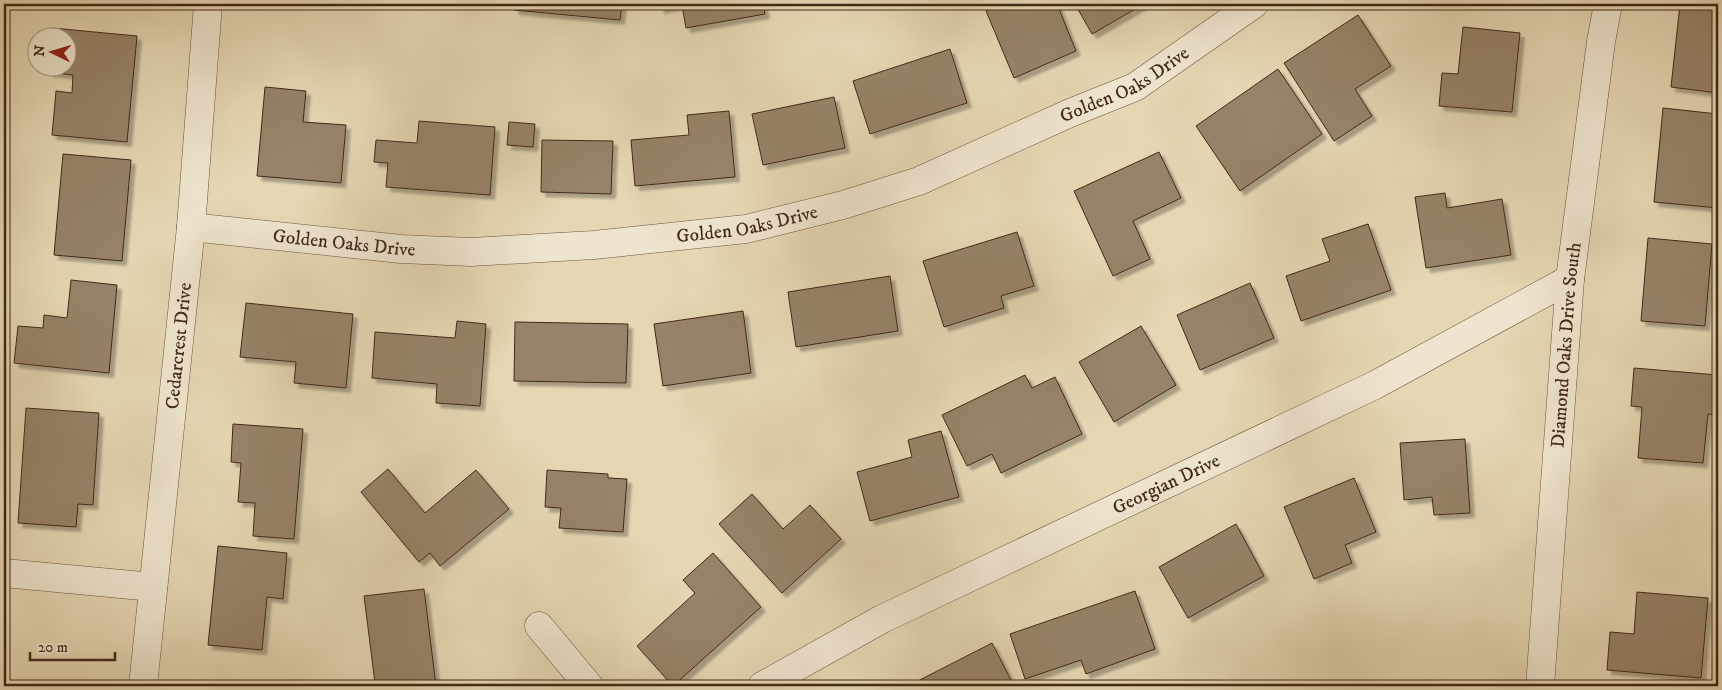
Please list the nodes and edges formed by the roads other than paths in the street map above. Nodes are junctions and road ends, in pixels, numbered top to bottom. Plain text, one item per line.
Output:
1 (208, 4) edge
2 (1254, 4) edge
3 (1608, 4) edge
4 (191, 227) junction
5 (1570, 280) junction
6 (4, 573) edge
7 (153, 587) junction
8 (539, 626) dead end
9 (144, 686) edge
10 (588, 686) edge
11 (762, 686) edge
12 (1540, 686) edge

1 - 4 street, Cedarcrest Drive
2 - 4 street, Golden Oaks Drive
3 - 5 street, Diamond Oaks Drive South
4 - 7 street, Cedarcrest Drive
5 - 11 street, Georgian Drive
5 - 12 street, Diamond Oaks Drive South
6 - 7 street
7 - 9 street, Cedarcrest Drive
8 - 10 street

